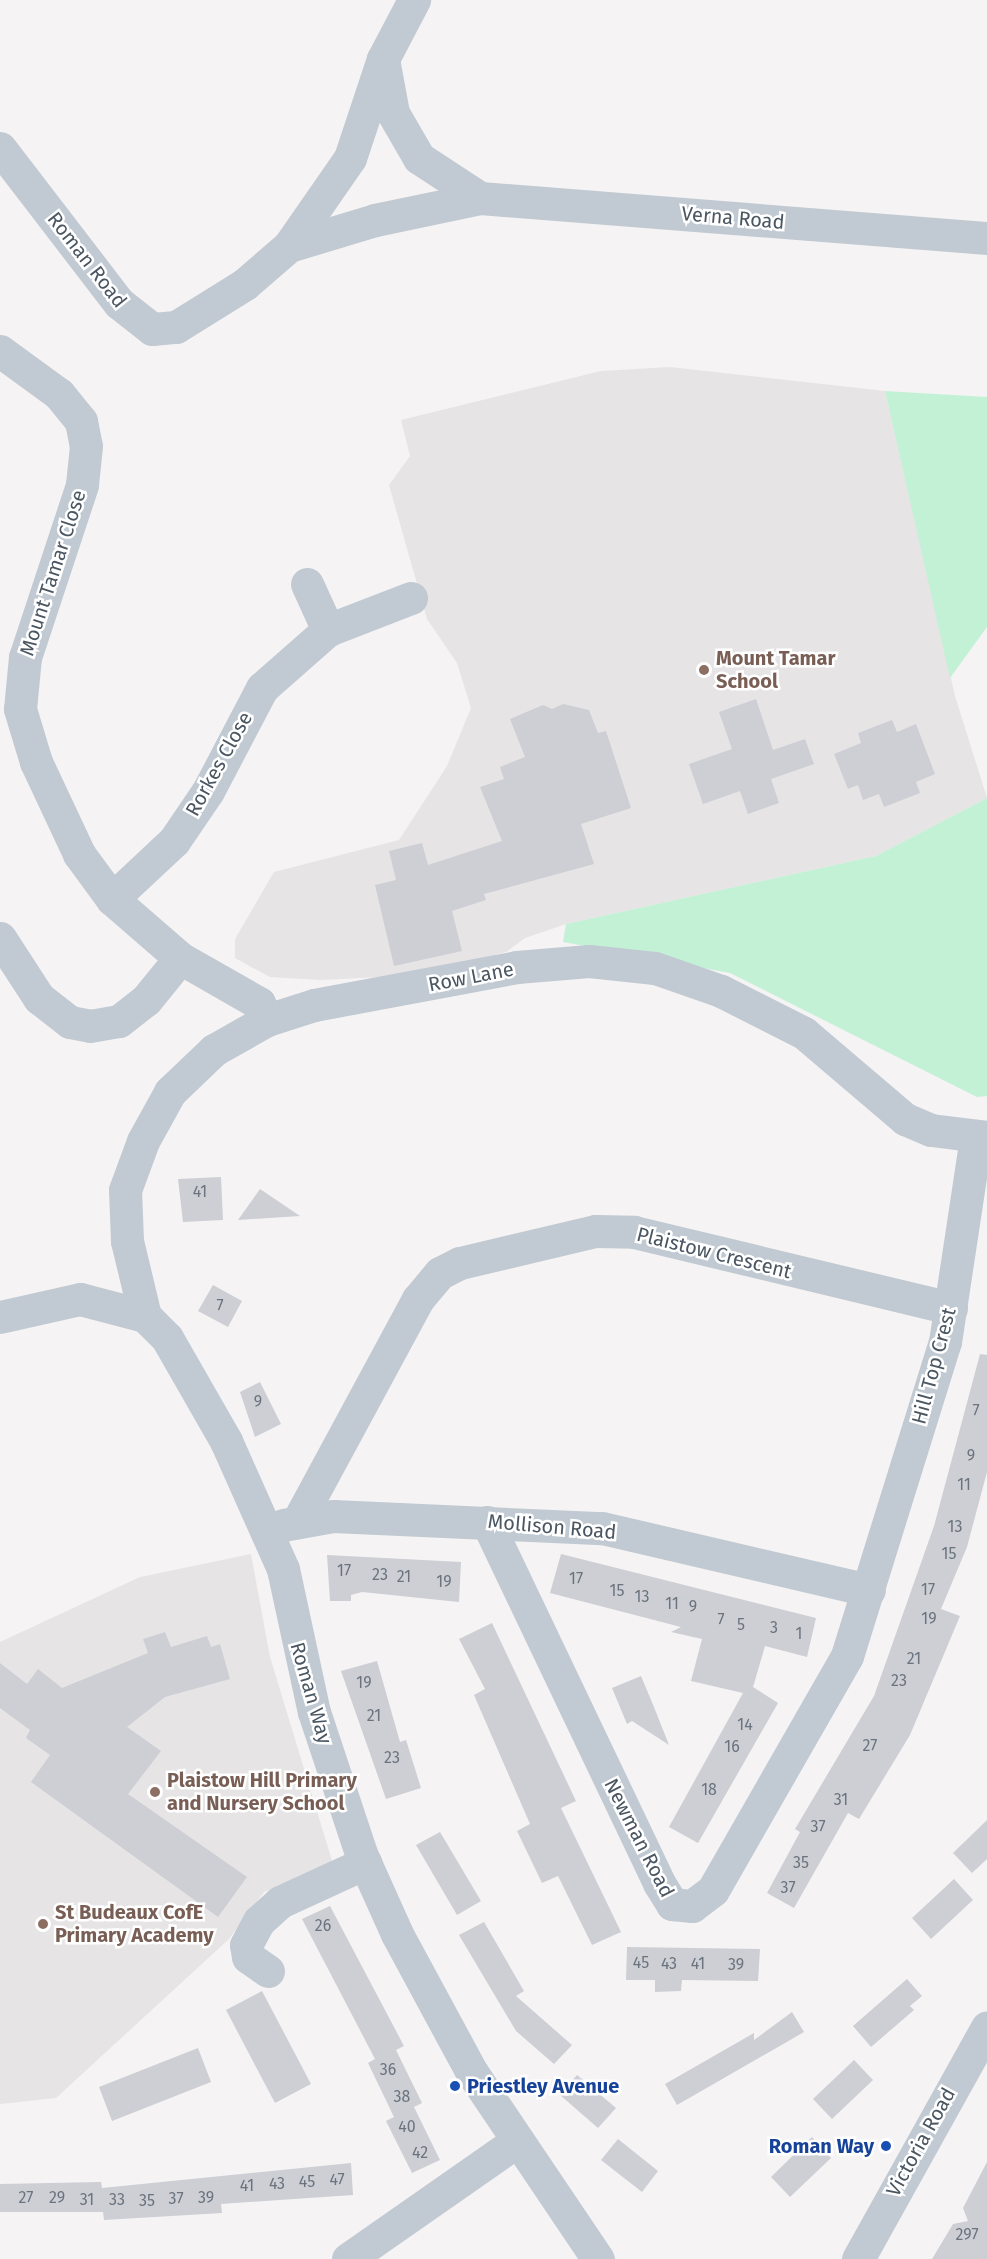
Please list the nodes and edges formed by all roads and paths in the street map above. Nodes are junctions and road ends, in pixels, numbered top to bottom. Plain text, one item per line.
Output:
1 (414, 0) edge
2 (383, 59) junction
3 (0, 148) edge
4 (480, 198) junction
5 (987, 238) edge
6 (289, 246) junction
7 (0, 351) edge
8 (307, 584) dead end
9 (411, 598) dead end
10 (328, 630) junction
11 (12, 657) edge
12 (112, 899) junction
13 (0, 938) edge
14 (180, 958) junction
15 (267, 1020) junction
16 (981, 1137) edge
17 (951, 1308) junction
18 (145, 1316) junction
19 (0, 1317) edge
20 (298, 1519) junction
21 (487, 1522) junction
22 (267, 1531) junction
23 (869, 1590) junction
24 (365, 1863) junction
25 (268, 1971) dead end
26 (987, 2027) edge
27 (518, 2141) junction
28 (348, 2259) edge
29 (598, 2259) edge
30 (858, 2259) edge

1 - 2 street, Roman Road
2 - 4 street, Verna Road
2 - 6 street, Roman Road
3 - 6 street, Roman Road
4 - 5 street, Verna Road
4 - 6 street, Verna Road
7 - 11 street, Mount Tamar Close
8 - 10 street
9 - 10 street, Rorkes Close
10 - 12 street, Rorkes Close
11 - 12 street, Mount Tamar Close
12 - 14 street, Mount Tamar Close
13 - 14 street
14 - 15 street, Mount Tamar Close
15 - 16 street, Row Lane
15 - 18 street, Row Lane
16 - 17 street, Hill Top Crest
17 - 20 street, Plaistow Crescent
17 - 23 street, Hill Top Crest
18 - 19 street
18 - 22 street, Roman Way
20 - 21 street, Mollison Road
20 - 22 street, Mollison Road
21 - 23 street, Mollison Road
21 - 23 street, Newman Road
22 - 24 street, Roman Way
24 - 25 street
24 - 27 street, Roman Way
26 - 30 street, Victoria Road
27 - 28 street
27 - 29 street, Roman Way

